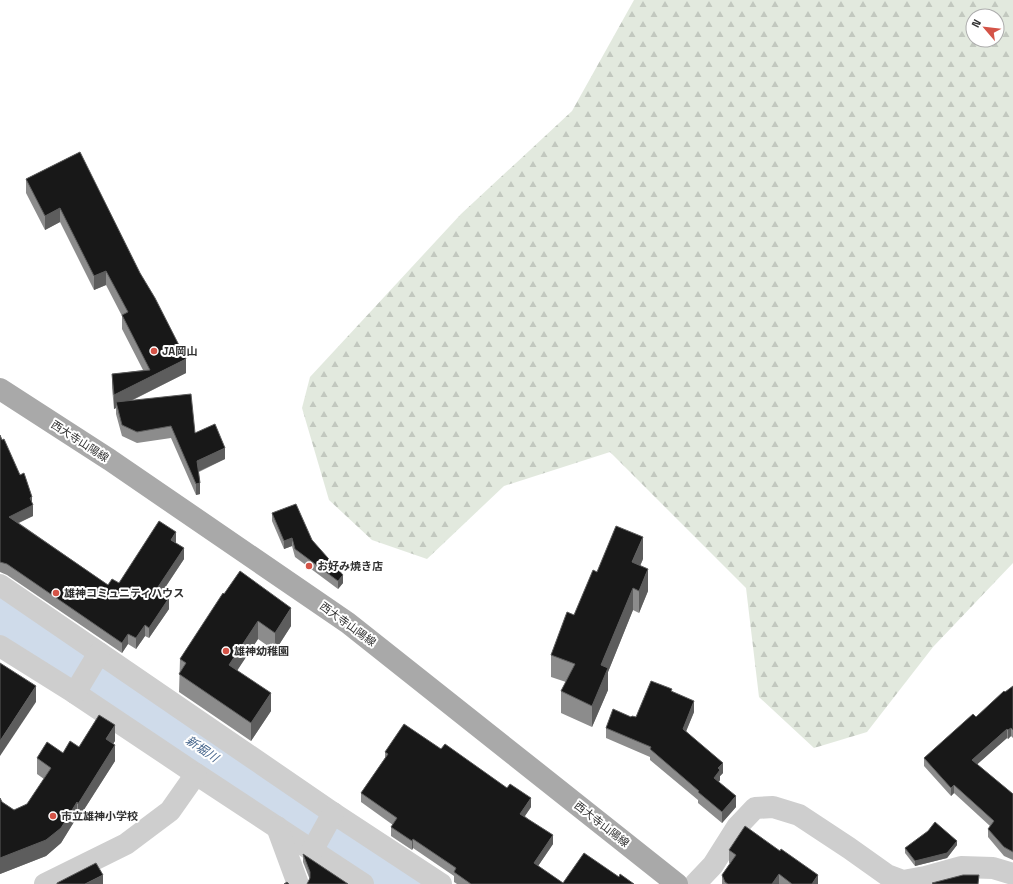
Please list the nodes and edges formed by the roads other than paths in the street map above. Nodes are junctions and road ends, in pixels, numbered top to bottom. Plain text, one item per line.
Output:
1 (0, 389) edge
2 (0, 585) edge
3 (0, 646) edge
4 (97, 658) junction
5 (78, 689) junction
6 (196, 774) junction
7 (331, 817) junction
8 (277, 827) junction
9 (314, 846) junction
10 (1013, 874) edge
11 (45, 884) edge
12 (298, 884) edge
13 (363, 884) edge
14 (441, 884) edge
15 (677, 884) edge
16 (696, 884) edge

1 - 15 main road, 西大寺山陽線
2 - 4 street
3 - 5 street
4 - 5 street
4 - 7 street
5 - 6 street
6 - 8 street
6 - 11 street
7 - 9 street
7 - 14 street
8 - 9 street
8 - 12 street
9 - 13 street
10 - 16 street

